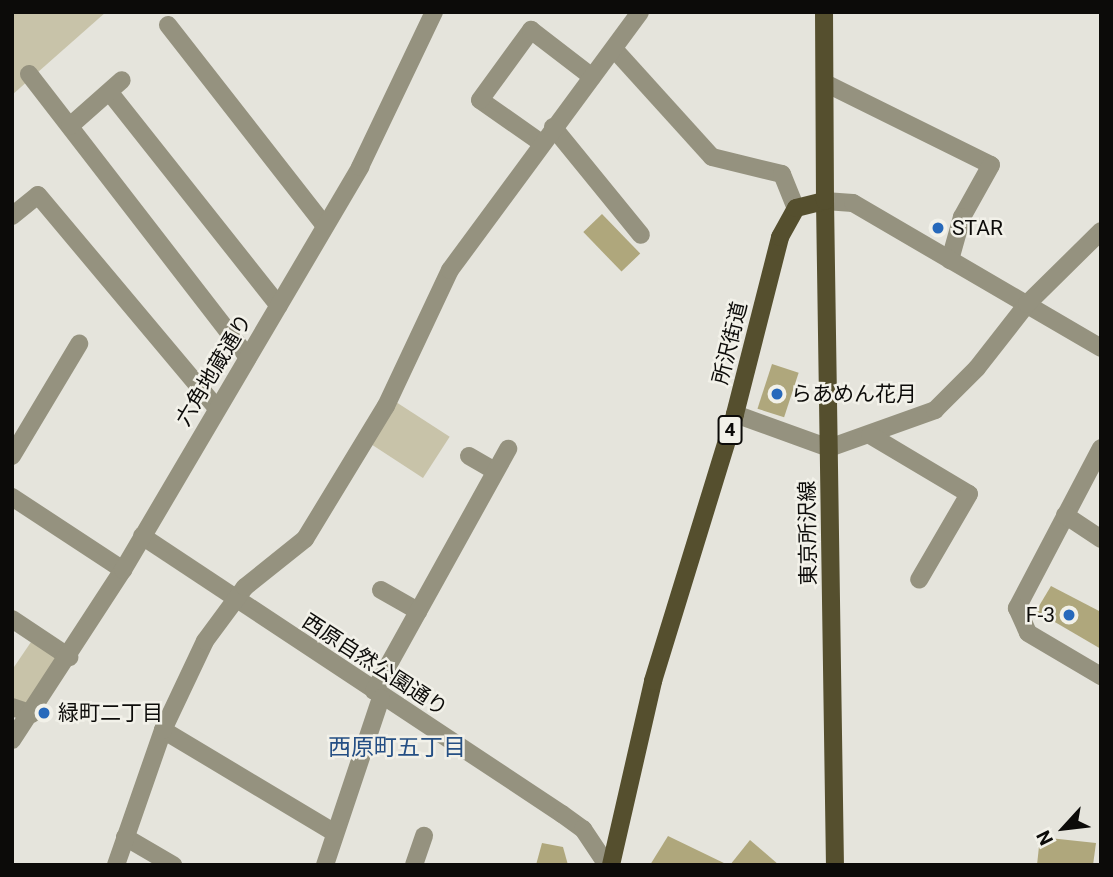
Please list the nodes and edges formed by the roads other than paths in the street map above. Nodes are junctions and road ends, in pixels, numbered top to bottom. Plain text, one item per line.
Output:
1 (434, 12) edge
2 (640, 12) edge
3 (824, 12) edge
4 (168, 25) dead end
5 (615, 50) junction
6 (29, 74) dead end
7 (592, 77) junction
8 (825, 83) junction
9 (70, 126) junction
10 (553, 127) junction
11 (540, 142) junction
12 (825, 201) junction
13 (796, 208) junction
14 (12, 216) edge
15 (325, 226) junction
16 (1101, 231) edge
17 (640, 235) dead end
18 (950, 260) junction
19 (1027, 304) junction
20 (279, 306) junction
21 (79, 344) dead end
22 (1101, 348) edge
23 (248, 357) junction
24 (217, 408) junction
25 (735, 414) junction
26 (870, 435) junction
27 (829, 448) junction
28 (1101, 448) edge
29 (508, 449) dead end
30 (12, 456) edge
31 (469, 456) dead end
32 (495, 471) junction
33 (12, 497) edge
34 (1065, 515) junction
35 (142, 536) junction
36 (1101, 539) edge
37 (124, 570) junction
38 (919, 580) dead end
39 (381, 590) dead end
40 (235, 600) junction
41 (418, 611) junction
42 (12, 619) edge
43 (69, 657) junction
44 (1101, 676) edge
45 (377, 694) junction
46 (12, 708) edge
47 (32, 714) junction
48 (163, 730) junction
49 (12, 740) edge
50 (335, 833) junction
51 (424, 836) dead end
52 (125, 837) junction
53 (116, 865) edge
54 (173, 865) edge
55 (325, 865) edge
56 (414, 865) edge
57 (609, 865) edge
58 (835, 865) edge

1 - 15 street, 六角地蔵通り
2 - 5 street
3 - 8 main road
4 - 15 street
5 - 7 street
5 - 13 street
6 - 9 street
7 - 10 street
7 - 11 street
8 - 12 main road
8 - 18 street
9 - 20 street
9 - 23 street
10 - 11 street
10 - 17 street
11 - 40 street
12 - 13 main road
12 - 18 street
12 - 27 main road, 東京所沢線
13 - 25 main road, 所沢街道 / 4
14 - 24 street
15 - 20 street, 六角地蔵通り
16 - 19 street
18 - 19 street
19 - 22 street
19 - 26 street
20 - 23 street, 六角地蔵通り
21 - 30 street
23 - 24 street, 六角地蔵通り
24 - 35 street, 六角地蔵通り
25 - 27 street
25 - 57 main road, 所沢街道 / 4
26 - 27 street
26 - 38 street
27 - 58 main road, 東京所沢線
28 - 34 street
29 - 32 street
31 - 32 street
32 - 41 street
33 - 37 street
34 - 36 street
34 - 44 street
35 - 37 street, 六角地蔵通り
35 - 40 street, 西原自然公園通り
37 - 43 street, 六角地蔵通り
39 - 41 street
40 - 45 street, 西原自然公園通り
40 - 48 street
41 - 45 street
42 - 43 street
43 - 47 street, 六角地蔵通り
45 - 50 street
45 - 57 street, 西原自然公園通り
46 - 47 street
47 - 49 street, 六角地蔵通り
48 - 50 street
48 - 52 street
50 - 55 street
51 - 56 street
52 - 53 street
52 - 54 street

